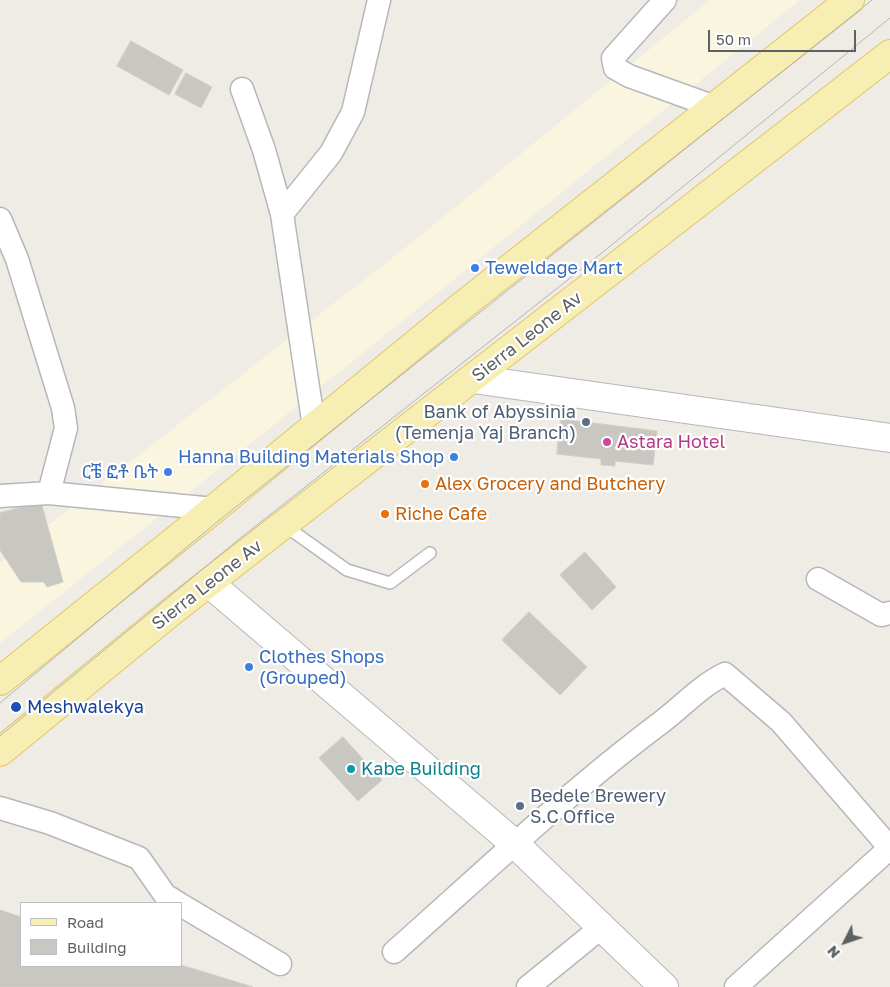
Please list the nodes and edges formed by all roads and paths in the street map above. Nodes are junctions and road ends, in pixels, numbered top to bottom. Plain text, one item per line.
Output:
1 (380, 0) edge
2 (665, 0) edge
3 (850, 0) edge
4 (890, 55) edge
5 (242, 89) dead end
6 (715, 107) junction
7 (282, 214) junction
8 (0, 219) edge
9 (473, 379) junction
10 (314, 427) junction
11 (890, 438) edge
12 (49, 493) junction
13 (0, 496) edge
14 (214, 509) junction
15 (284, 525) junction
16 (430, 553) dead end
17 (818, 579) dead end
18 (210, 583) junction
19 (890, 613) edge
20 (0, 681) edge
21 (0, 752) edge
22 (0, 808) edge
23 (516, 845) junction
24 (890, 848) edge
25 (176, 902) edge
26 (182, 907) edge
27 (603, 926) junction
28 (394, 952) dead end
29 (280, 964) dead end
30 (528, 987) edge
31 (664, 987) edge
32 (736, 987) edge

1 - 7 street
2 - 6 street
3 - 6 main road
4 - 9 main road, Sierra Leone Av
5 - 7 street
6 - 10 main road
7 - 10 street
8 - 12 street
9 - 11 street
9 - 15 main road, Sierra Leone Av
10 - 14 main road
12 - 13 street
12 - 14 street
14 - 20 main road
15 - 16 lane
15 - 18 main road, Sierra Leone Av
17 - 19 street
18 - 21 main road, Sierra Leone Av
18 - 23 street
22 - 25 street
23 - 24 street
23 - 27 street
23 - 28 street
24 - 32 street
26 - 29 street
27 - 30 street
27 - 31 street

